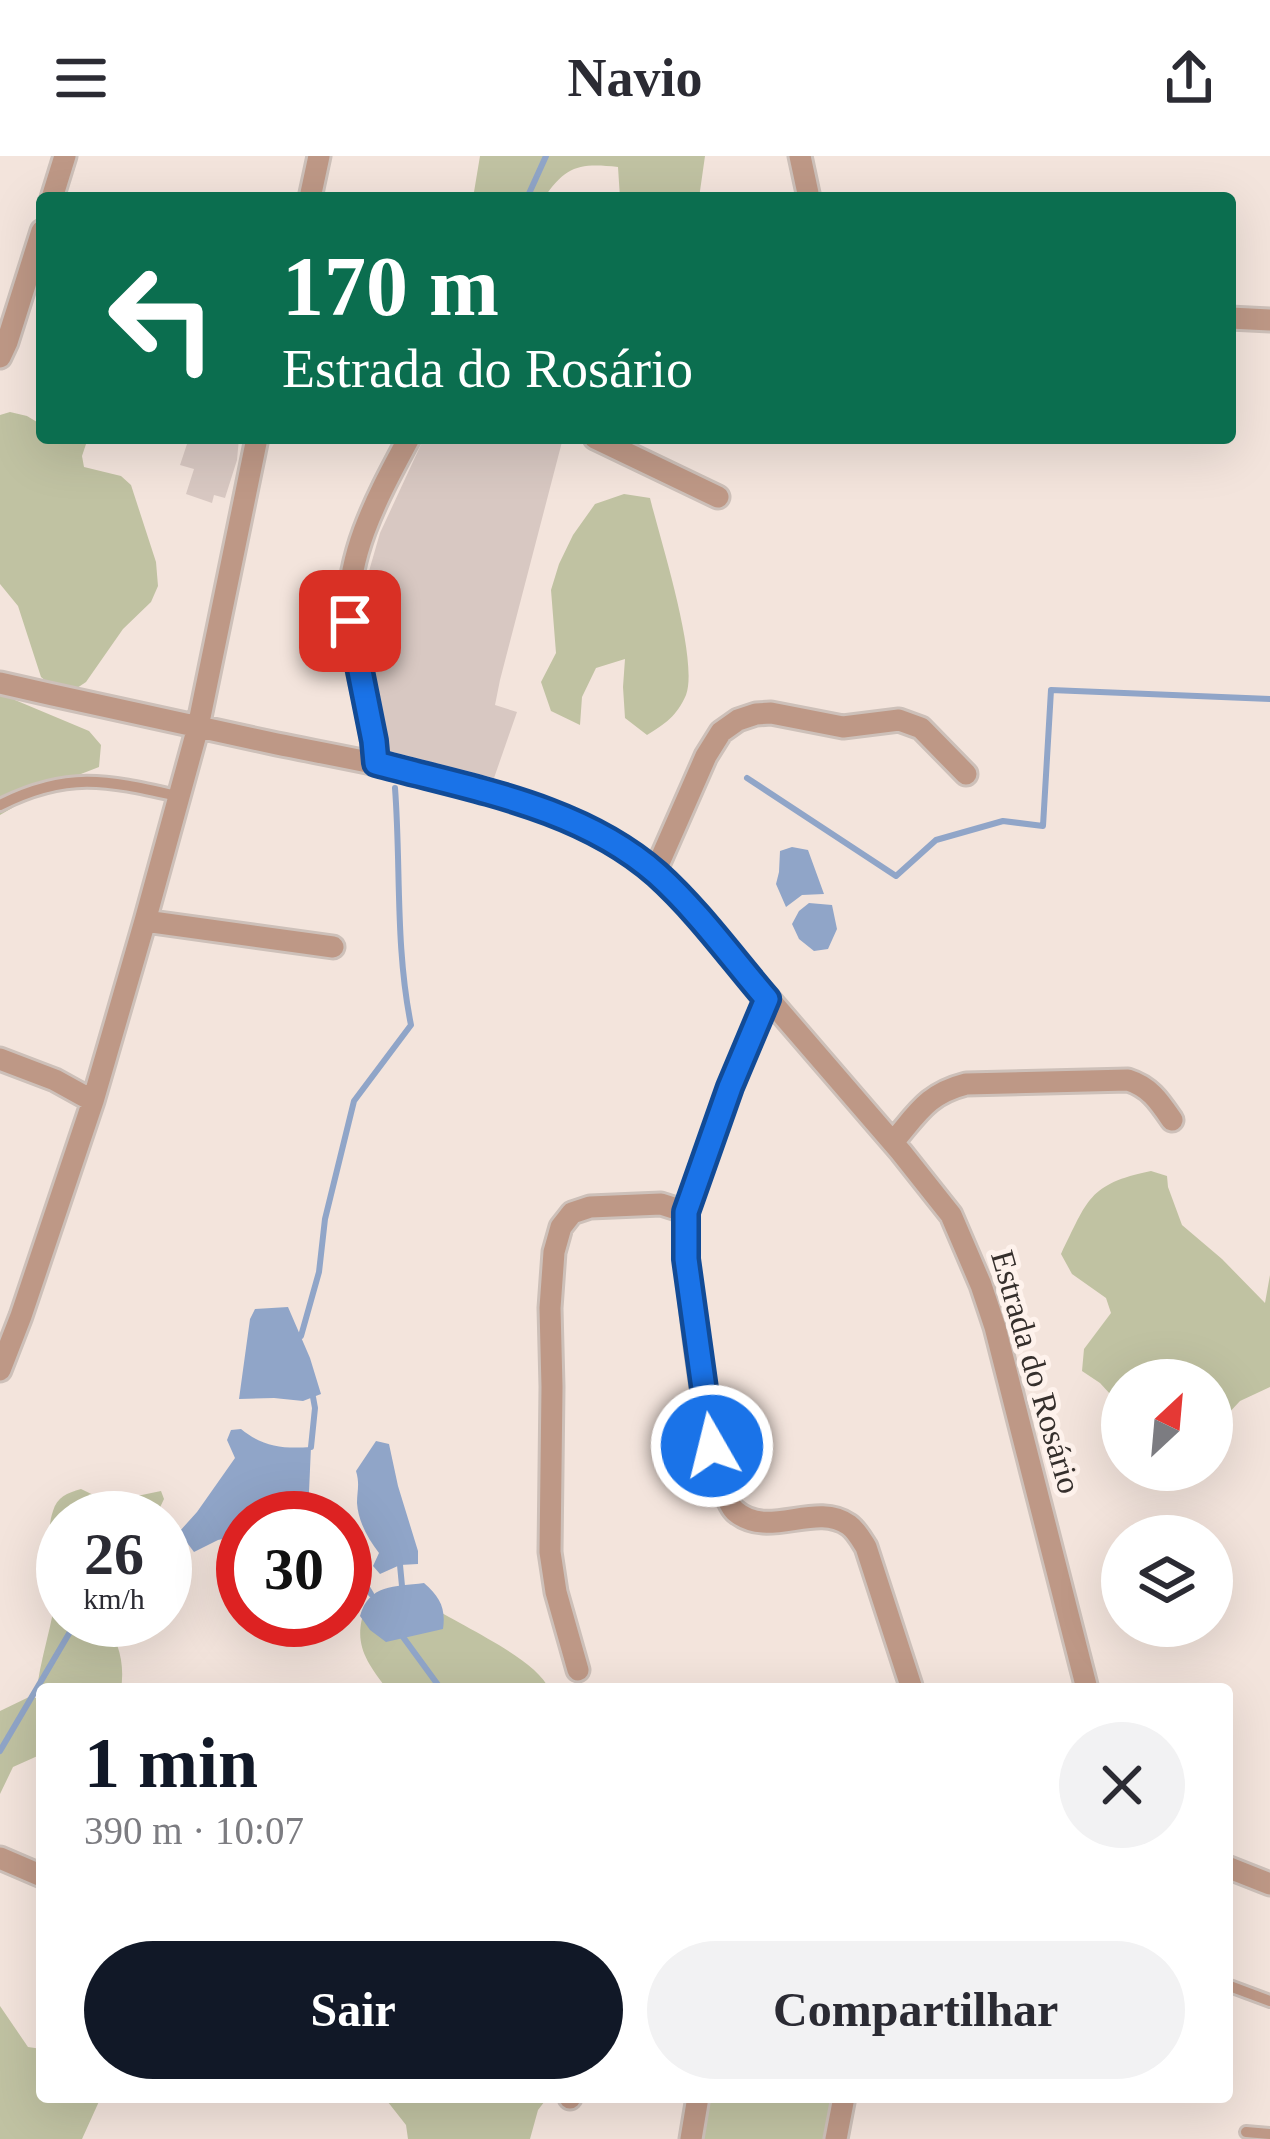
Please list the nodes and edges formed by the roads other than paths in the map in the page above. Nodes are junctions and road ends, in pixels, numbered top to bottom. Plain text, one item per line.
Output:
1 (65, 156) edge
2 (319, 156) edge
3 (800, 156) edge
4 (54, 192) edge
5 (311, 192) edge
6 (808, 192) edge
7 (36, 250) edge
8 (1236, 318) edge
9 (1270, 320) edge
10 (0, 357) edge
11 (256, 444) edge
12 (406, 444) edge
13 (608, 444) edge
14 (718, 496) dead end
15 (0, 683) edge
16 (198, 727) junction
17 (376, 763) junction
18 (966, 774) dead end
19 (177, 796) junction
20 (0, 806) edge
21 (655, 872) junction
22 (145, 921) junction
23 (333, 947) dead end
24 (767, 999) junction
25 (0, 1059) edge
26 (93, 1101) junction
27 (1172, 1120) dead end
28 (892, 1142) junction
29 (686, 1212) junction
30 (0, 1370) edge
31 (578, 1670) dead end
32 (910, 1683) edge
33 (1085, 1683) edge
34 (0, 1858) edge
35 (1233, 1869) edge
36 (36, 1873) edge
37 (1270, 1884) edge
38 (1233, 1987) edge
39 (1270, 2001) edge
40 (697, 2103) edge
41 (843, 2103) edge
42 (1246, 2132) dead end
43 (1270, 2134) edge
44 (691, 2139) edge
45 (836, 2139) edge

1 - 4 street
2 - 5 street
3 - 6 street
7 - 10 street
8 - 9 street
11 - 16 street
12 - 17 street
13 - 14 street
15 - 16 street, Estrada do Rosário
16 - 17 street, Estrada do Rosário
16 - 19 street
17 - 21 street, Estrada do Rosário
18 - 21 street
19 - 20 lane
19 - 22 street
21 - 24 street, Estrada do Rosário
22 - 23 street
22 - 26 street
24 - 28 street, Estrada do Rosário
24 - 29 street
25 - 26 street
26 - 30 street
27 - 28 street
28 - 33 street, Estrada do Rosário
29 - 31 street
29 - 32 street
34 - 36 street
35 - 37 street
38 - 39 lane
40 - 44 street
41 - 45 street
42 - 43 lane

